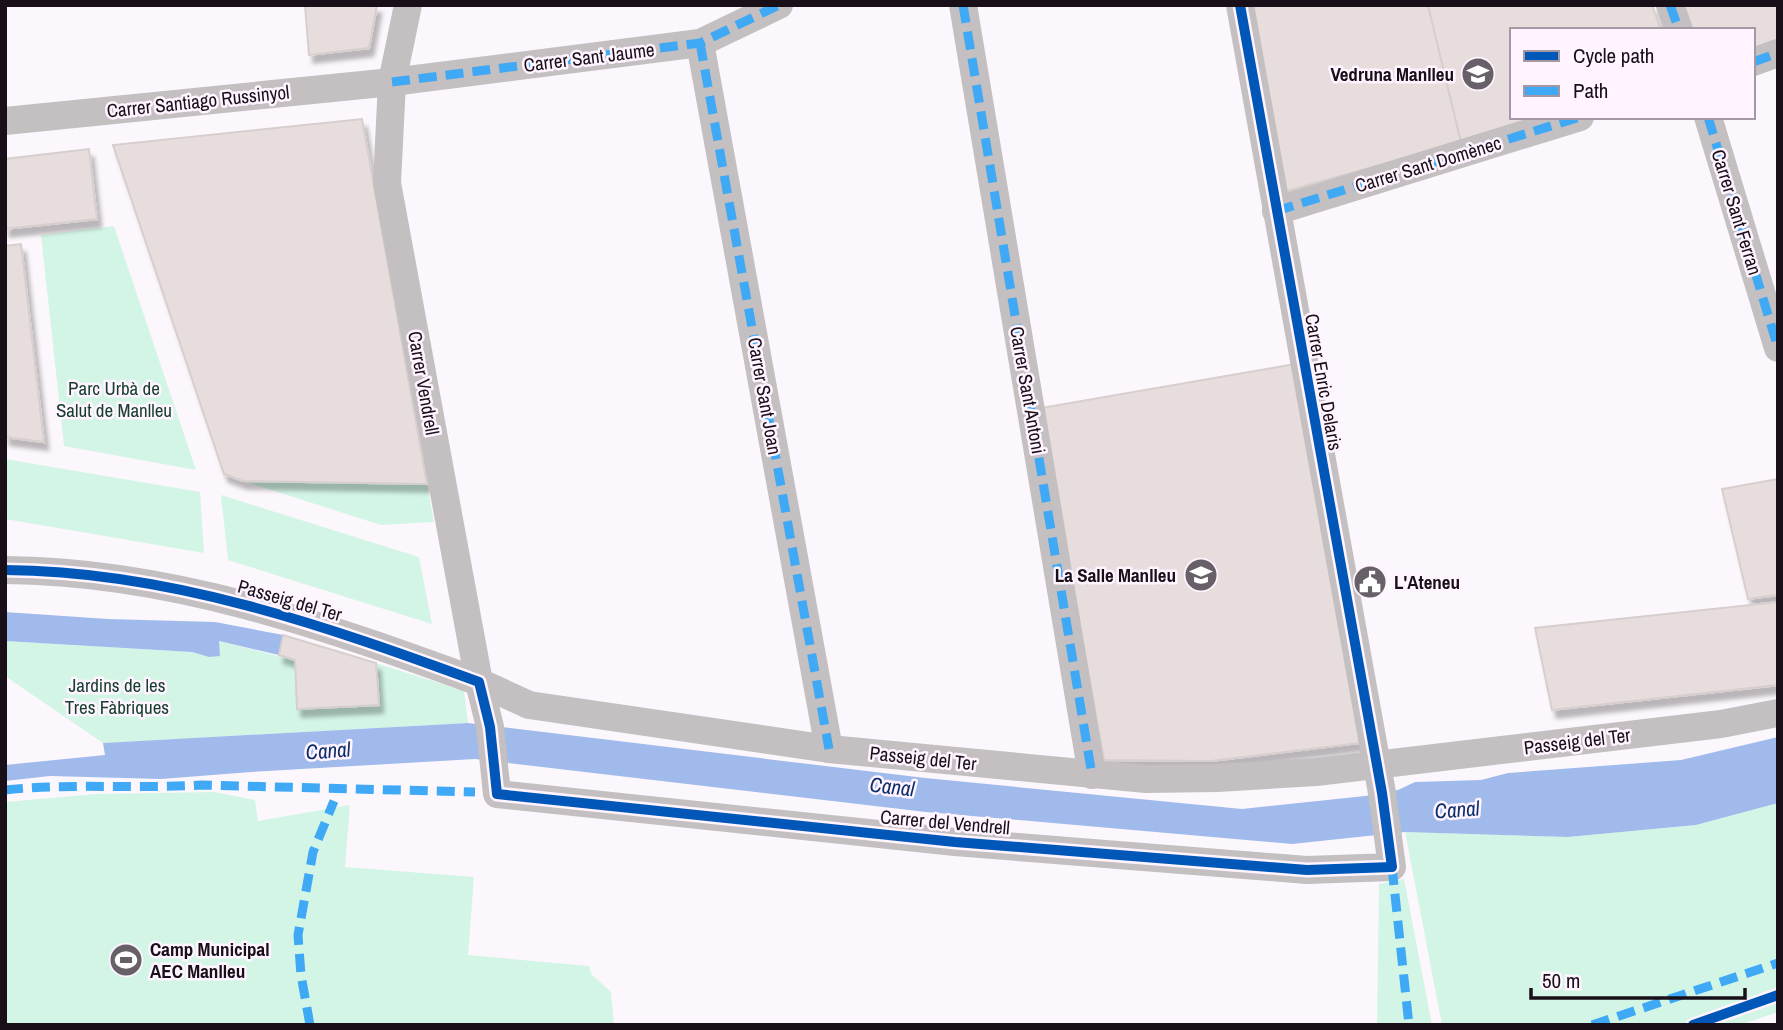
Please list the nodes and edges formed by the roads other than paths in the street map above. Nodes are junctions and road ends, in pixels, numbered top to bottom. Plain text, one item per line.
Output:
1 (408, 5) edge
2 (779, 5) edge
3 (963, 5) edge
4 (1240, 5) edge
5 (1670, 5) edge
6 (1678, 28) edge
7 (700, 43) junction
8 (1778, 53) edge
9 (1755, 61) edge
10 (392, 82) junction
11 (1574, 119) edge
12 (1709, 119) edge
13 (5, 121) edge
14 (1276, 211) junction
15 (1778, 348) edge
16 (5, 570) edge
17 (479, 682) junction
18 (1778, 713) edge
19 (829, 749) junction
20 (1375, 765) junction
21 (1092, 775) junction

1 - 10 street
2 - 7 street, Carrer Sant Jaume
3 - 21 street, Carrer Sant Antoni
4 - 14 street, Carrer Enric Delaris
5 - 6 street
7 - 10 street, Carrer Sant Jaume
7 - 19 street, Carrer Sant Joan
8 - 9 street
10 - 13 street, Carrer Santiago Russinyol
10 - 17 street, Carrer Vendrell
11 - 14 street, Carrer Sant Domènec
12 - 15 street, Carrer Sant Ferran
14 - 20 street, Carrer Enric Delaris
16 - 17 street, Passeig del Ter
17 - 19 street, Passeig del Ter
17 - 20 street, Carrer del Vendrell
18 - 20 street, Passeig del Ter
19 - 21 street, Passeig del Ter
20 - 21 street, Passeig del Ter

